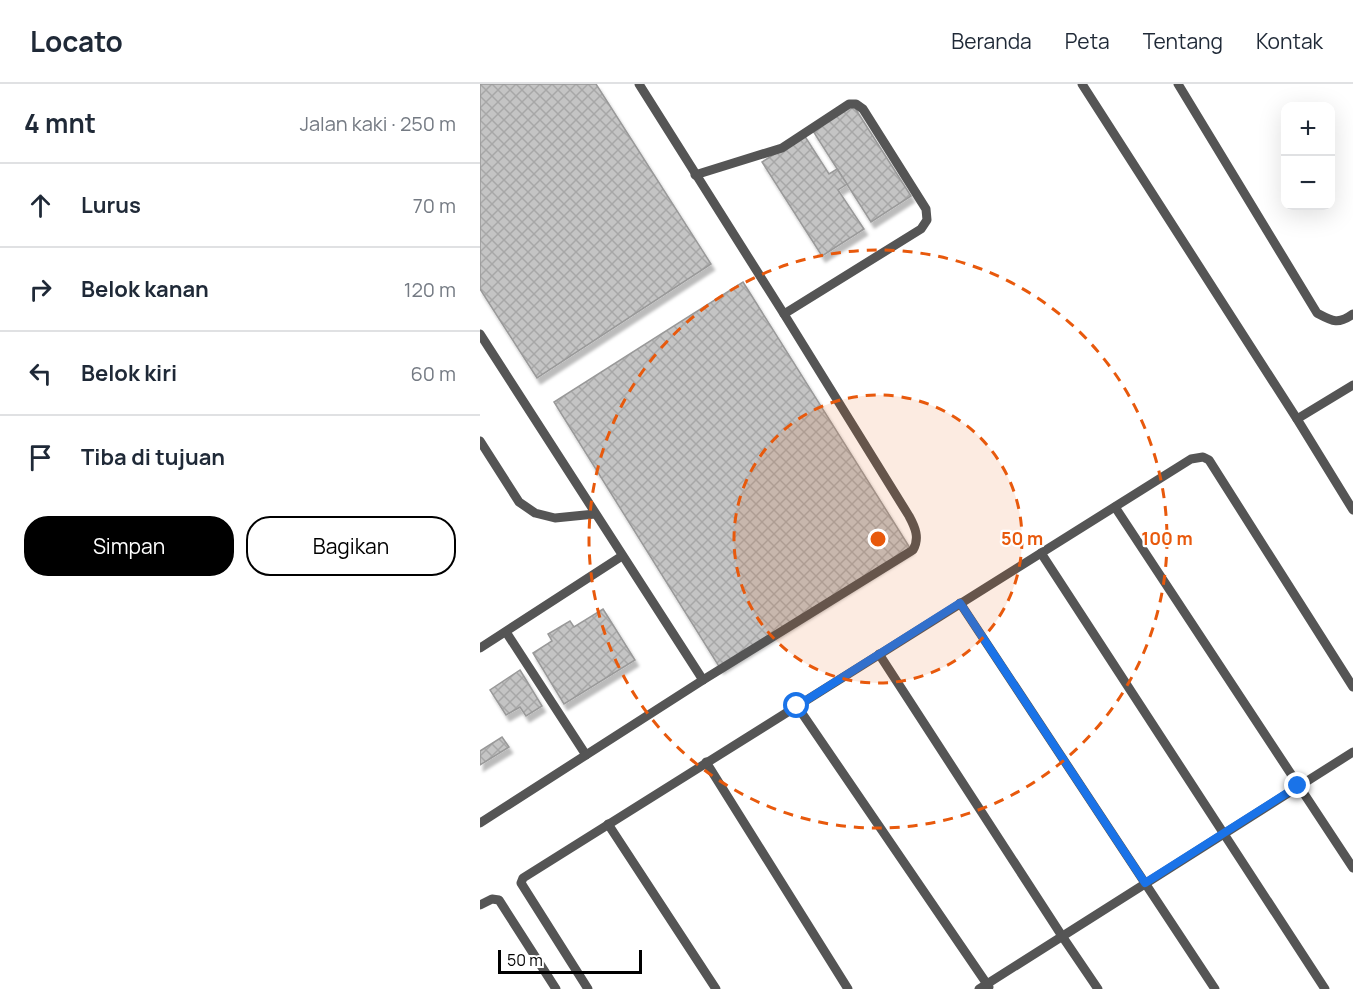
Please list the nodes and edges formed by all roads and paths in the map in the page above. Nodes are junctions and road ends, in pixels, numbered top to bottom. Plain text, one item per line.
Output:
1 (639, 84) edge
2 (1082, 84) edge
3 (1178, 84) edge
4 (695, 175) junction
5 (784, 314) junction
6 (1353, 314) edge
7 (480, 334) edge
8 (1353, 385) edge
9 (1297, 419) junction
10 (480, 441) edge
11 (1115, 507) junction
12 (1353, 510) edge
13 (595, 514) junction
14 (1041, 553) junction
15 (622, 556) junction
16 (960, 603) junction
17 (506, 632) junction
18 (480, 648) edge
19 (879, 654) junction
20 (703, 680) junction
21 (1353, 687) edge
22 (797, 706) junction
23 (1353, 752) edge
24 (586, 755) junction
25 (706, 762) junction
26 (1298, 786) junction
27 (480, 823) edge
28 (608, 824) junction
29 (1224, 834) junction
30 (1353, 868) edge
31 (1145, 883) junction
32 (480, 905) edge
33 (1062, 936) junction
34 (985, 987) edge
35 (556, 989) edge
36 (588, 989) edge
37 (716, 989) edge
38 (848, 989) edge
39 (1098, 989) edge
40 (1215, 989) edge
41 (1325, 989) edge

1 - 4 lane
2 - 9 lane
3 - 6 lane
4 - 5 lane
4 - 5 lane
5 - 20 lane
7 - 13 lane
8 - 9 lane
9 - 12 lane
10 - 13 lane
11 - 14 lane
11 - 21 lane
11 - 26 lane
13 - 15 lane
14 - 16 lane
14 - 29 lane
15 - 17 lane
15 - 20 lane
16 - 19 lane
16 - 31 lane
17 - 18 lane
17 - 24 lane
19 - 22 lane
19 - 33 lane
20 - 24 lane
22 - 25 lane
22 - 34 lane
23 - 26 lane
24 - 27 lane
25 - 28 lane
25 - 38 lane
26 - 29 lane
26 - 30 lane
28 - 36 lane
28 - 37 lane
29 - 31 lane
29 - 41 lane
31 - 33 lane
31 - 40 lane
32 - 35 lane
33 - 34 lane
33 - 39 lane

